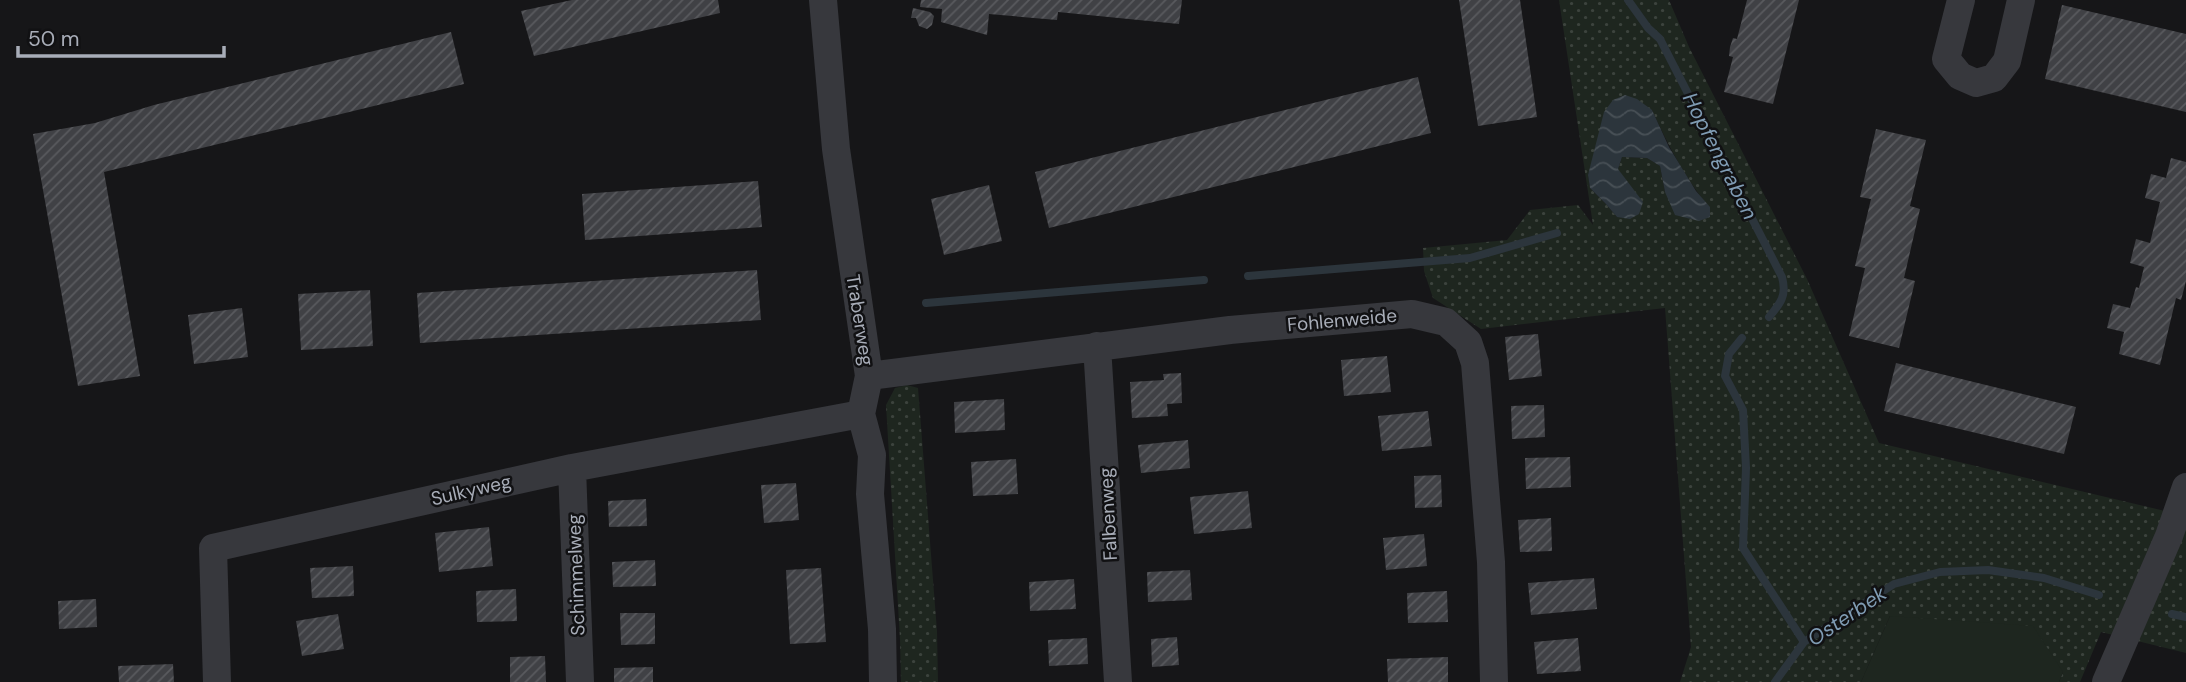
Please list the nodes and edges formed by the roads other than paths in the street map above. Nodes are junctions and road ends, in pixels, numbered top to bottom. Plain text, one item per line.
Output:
1 (823, 0) edge
2 (1961, 0) edge
3 (2021, 0) edge
4 (1097, 346) junction
5 (869, 376) junction
6 (862, 414) junction
7 (572, 468) junction
8 (2186, 487) edge
9 (217, 682) edge
10 (580, 682) edge
11 (883, 682) edge
12 (1118, 682) edge
13 (1494, 682) edge
14 (2106, 682) edge

1 - 5 street, Traberweg
2 - 3 street
4 - 5 street, Fohlenweide
4 - 12 street, Falbenweg
4 - 13 street, Fohlenweide
5 - 6 street, Traberweg
6 - 7 street, Sulkyweg
6 - 11 street, Traberweg
7 - 9 street, Sulkyweg
7 - 10 street, Schimmelweg
8 - 14 street

